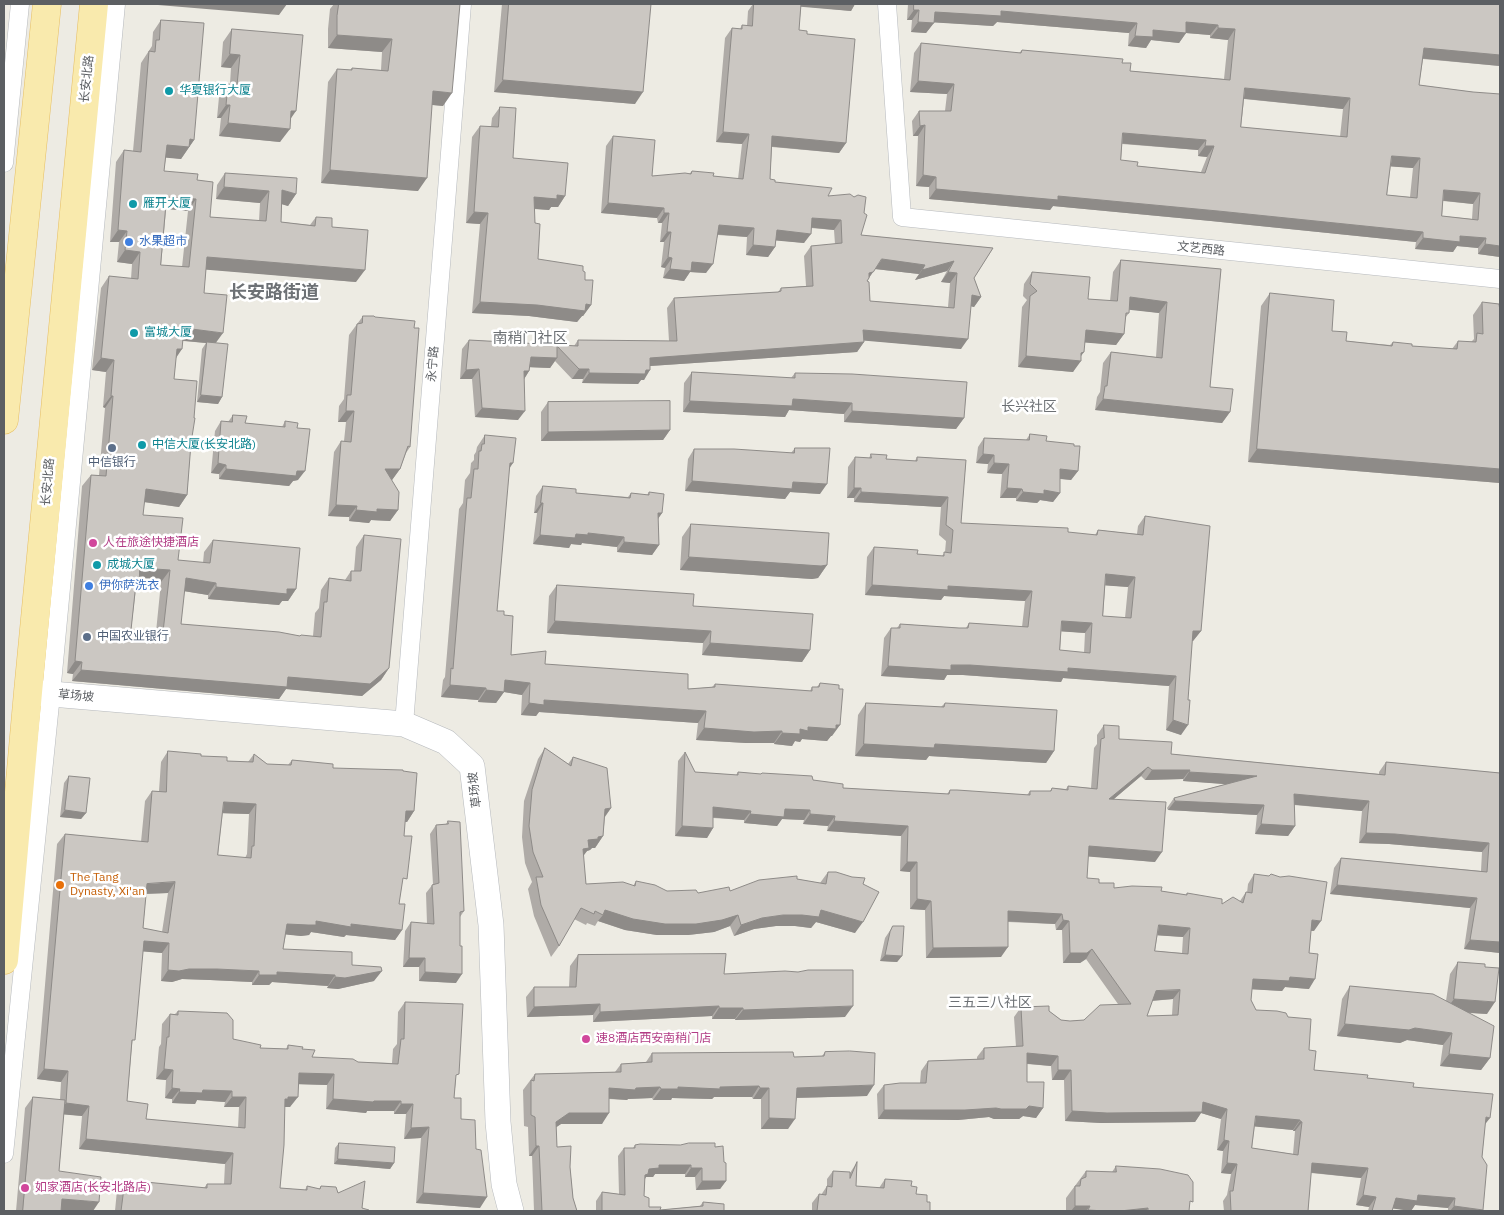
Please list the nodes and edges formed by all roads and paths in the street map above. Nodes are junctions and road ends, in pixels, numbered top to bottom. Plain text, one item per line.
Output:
1 (20, 4) edge
2 (48, 4) edge
3 (94, 4) edge
4 (116, 4) edge
5 (462, 4) edge
6 (887, 4) edge
7 (4, 163) edge
8 (1500, 279) edge
9 (4, 420) edge
10 (39, 693) junction
11 (404, 724) junction
12 (4, 960) edge
13 (4, 1154) edge
14 (511, 1211) edge

1 - 7 street
2 - 9 main road
3 - 10 main road, 长安北路
4 - 10 street
5 - 11 street, 永宁路
6 - 8 street, 文艺西路
10 - 11 street, 草场坡
10 - 12 main road, 长安北路
10 - 13 street
11 - 14 street, 草场坡

